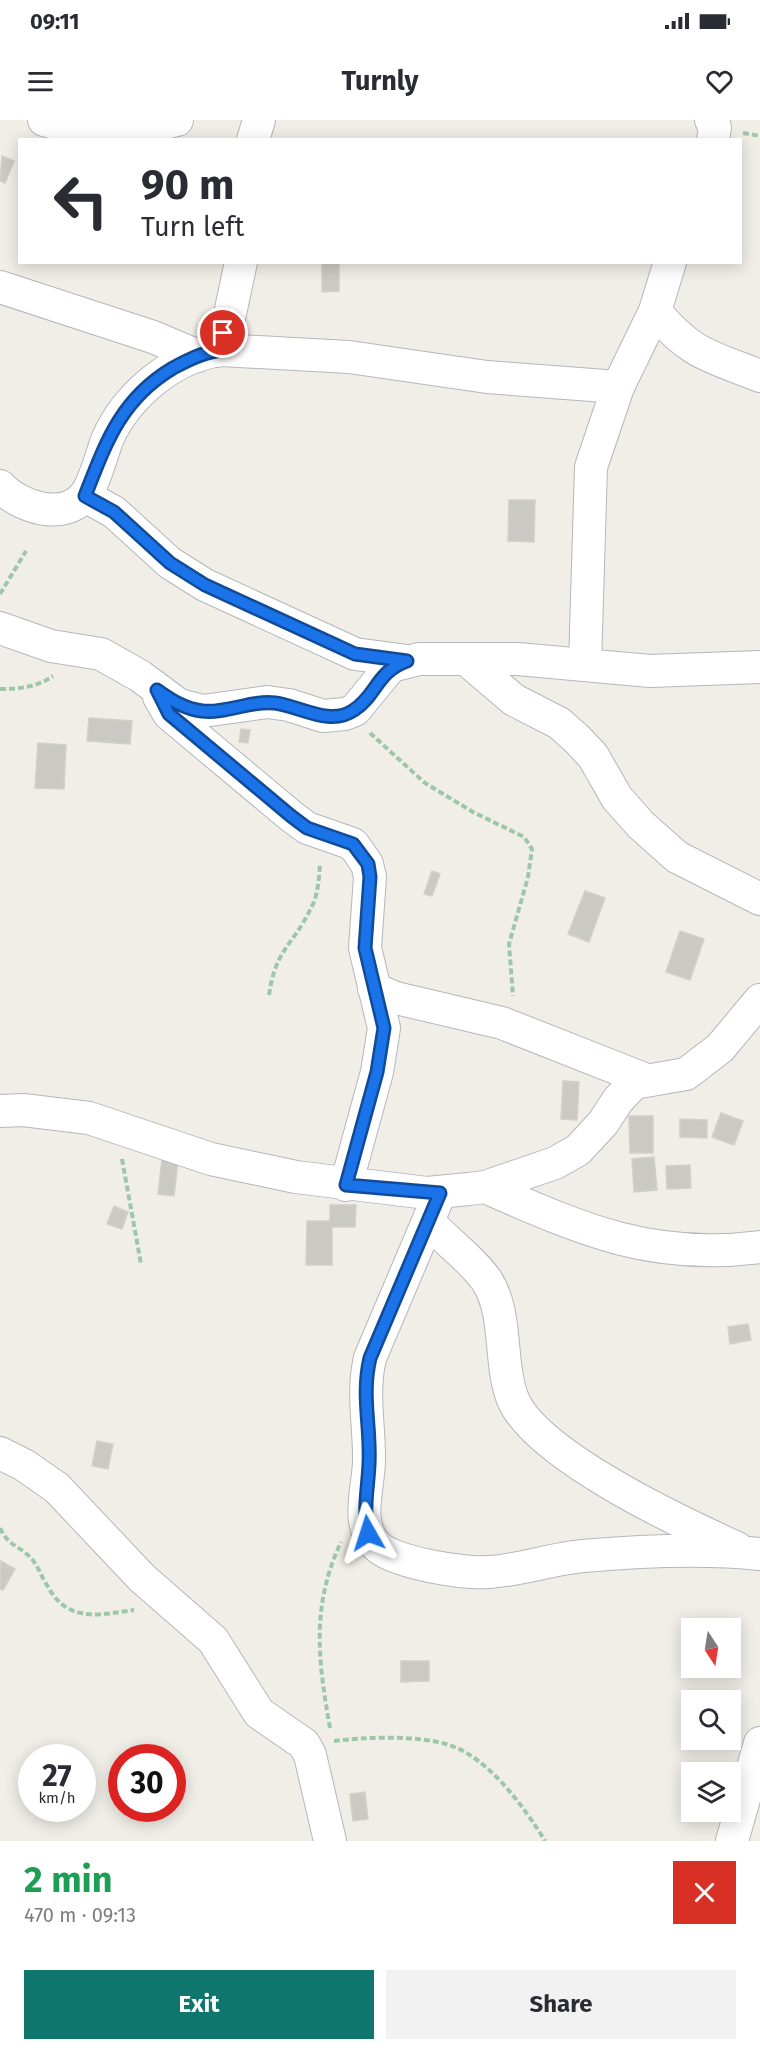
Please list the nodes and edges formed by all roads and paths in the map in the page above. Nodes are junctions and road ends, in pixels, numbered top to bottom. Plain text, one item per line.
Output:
1 (44, 120) edge
2 (177, 120) edge
3 (259, 120) edge
4 (711, 120) edge
5 (254, 138) edge
6 (713, 138) edge
7 (241, 264) edge
8 (669, 264) edge
9 (0, 287) edge
10 (655, 311) junction
11 (207, 354) junction
12 (760, 376) edge
13 (618, 387) junction
14 (0, 486) edge
15 (85, 496) junction
16 (26, 550) dead end
17 (0, 594) edge
18 (0, 628) edge
19 (467, 660) junction
20 (407, 661) junction
21 (585, 664) junction
22 (760, 667) edge
23 (157, 690) junction
24 (345, 714) junction
25 (307, 828) junction
26 (760, 899) edge
27 (374, 989) junction
28 (269, 995) dead end
29 (760, 1000) edge
30 (519, 1030) junction
31 (644, 1079) junction
32 (0, 1111) edge
33 (123, 1129) junction
34 (346, 1185) junction
35 (484, 1187) junction
36 (440, 1193) junction
37 (429, 1222) junction
38 (760, 1247) edge
39 (141, 1264) dead end
40 (0, 1453) edge
41 (364, 1513) junction
42 (0, 1528) edge
43 (753, 1553) edge
44 (174, 1608) junction
45 (333, 1741) junction
46 (760, 1743) edge
47 (314, 1772) junction
48 (330, 1841) edge
49 (545, 1841) edge
50 (732, 1841) edge

1 - 2 street
3 - 5 street
4 - 6 street
7 - 11 street
8 - 10 street
9 - 11 street
10 - 12 street
10 - 13 street
11 - 13 street
11 - 15 street
13 - 21 street
14 - 15 street
15 - 20 street
16 - 17 path
18 - 23 street
19 - 20 street
19 - 21 street
19 - 26 street
20 - 24 street
21 - 22 street
23 - 24 street
23 - 25 street
24 - 30 path
25 - 27 street
25 - 28 path
27 - 30 street
27 - 34 street
29 - 31 street
30 - 31 street
31 - 35 street
32 - 33 street
33 - 34 street
33 - 39 path
34 - 36 street
35 - 36 street
35 - 38 street
36 - 37 street
37 - 41 street
37 - 43 street
40 - 44 street
41 - 43 street
41 - 45 path
42 - 44 path
44 - 47 street
45 - 47 path
45 - 49 path
46 - 50 street
47 - 48 street

